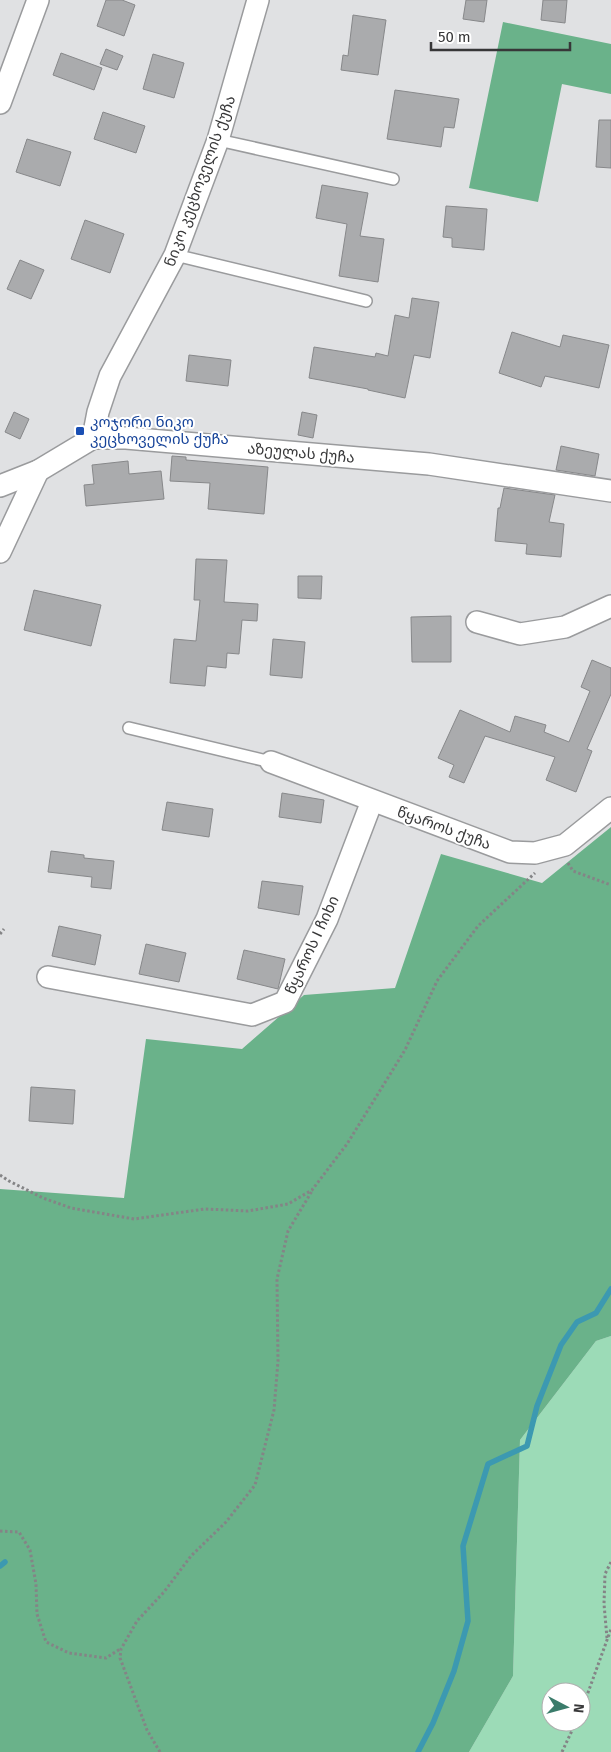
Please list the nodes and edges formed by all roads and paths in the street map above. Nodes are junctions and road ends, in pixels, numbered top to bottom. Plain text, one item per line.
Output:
1 (38, 0) edge
2 (258, 0) edge
3 (0, 103) edge
4 (218, 140) junction
5 (394, 179) dead end
6 (175, 255) junction
7 (366, 301) dead end
8 (93, 438) junction
9 (38, 471) junction
10 (0, 486) edge
11 (611, 491) edge
12 (0, 552) edge
13 (611, 606) edge
14 (477, 622) dead end
15 (129, 728) dead end
16 (271, 762) joint
17 (372, 801) junction
18 (611, 808) edge
19 (565, 845) junction
20 (542, 867) dead end
21 (611, 885) edge
22 (4, 929) dead end
23 (0, 934) edge
24 (48, 976) dead end
25 (0, 1175) edge
26 (312, 1190) junction
27 (0, 1531) edge
28 (611, 1562) edge
29 (611, 1629) edge
30 (607, 1639) junction
31 (120, 1649) junction
32 (591, 1684) edge
33 (571, 1732) edge
34 (160, 1752) edge
35 (562, 1752) edge

1 - 3 street
2 - 4 street, ნიკო კეცხოველის ქუჩა
4 - 5 lane
4 - 6 street, ნიკო კეცხოველის ქუჩა
6 - 7 lane
6 - 8 street, ნიკო კეცხოველის ქუჩა
8 - 9 street
8 - 11 street, აზეულას ქუჩა
9 - 10 street
9 - 12 street
13 - 14 street
15 - 16 lane
16 - 17 street, წყაროს ქუჩა
17 - 19 street, წყაროს ქუჩა
17 - 24 street, წყაროს I ჩიხი
18 - 19 street, წყაროს ქუჩა
19 - 21 path
20 - 26 path
22 - 23 path
25 - 26 path
26 - 31 path
27 - 31 path
28 - 30 path
29 - 30 path
30 - 32 path
31 - 34 path
33 - 35 path

